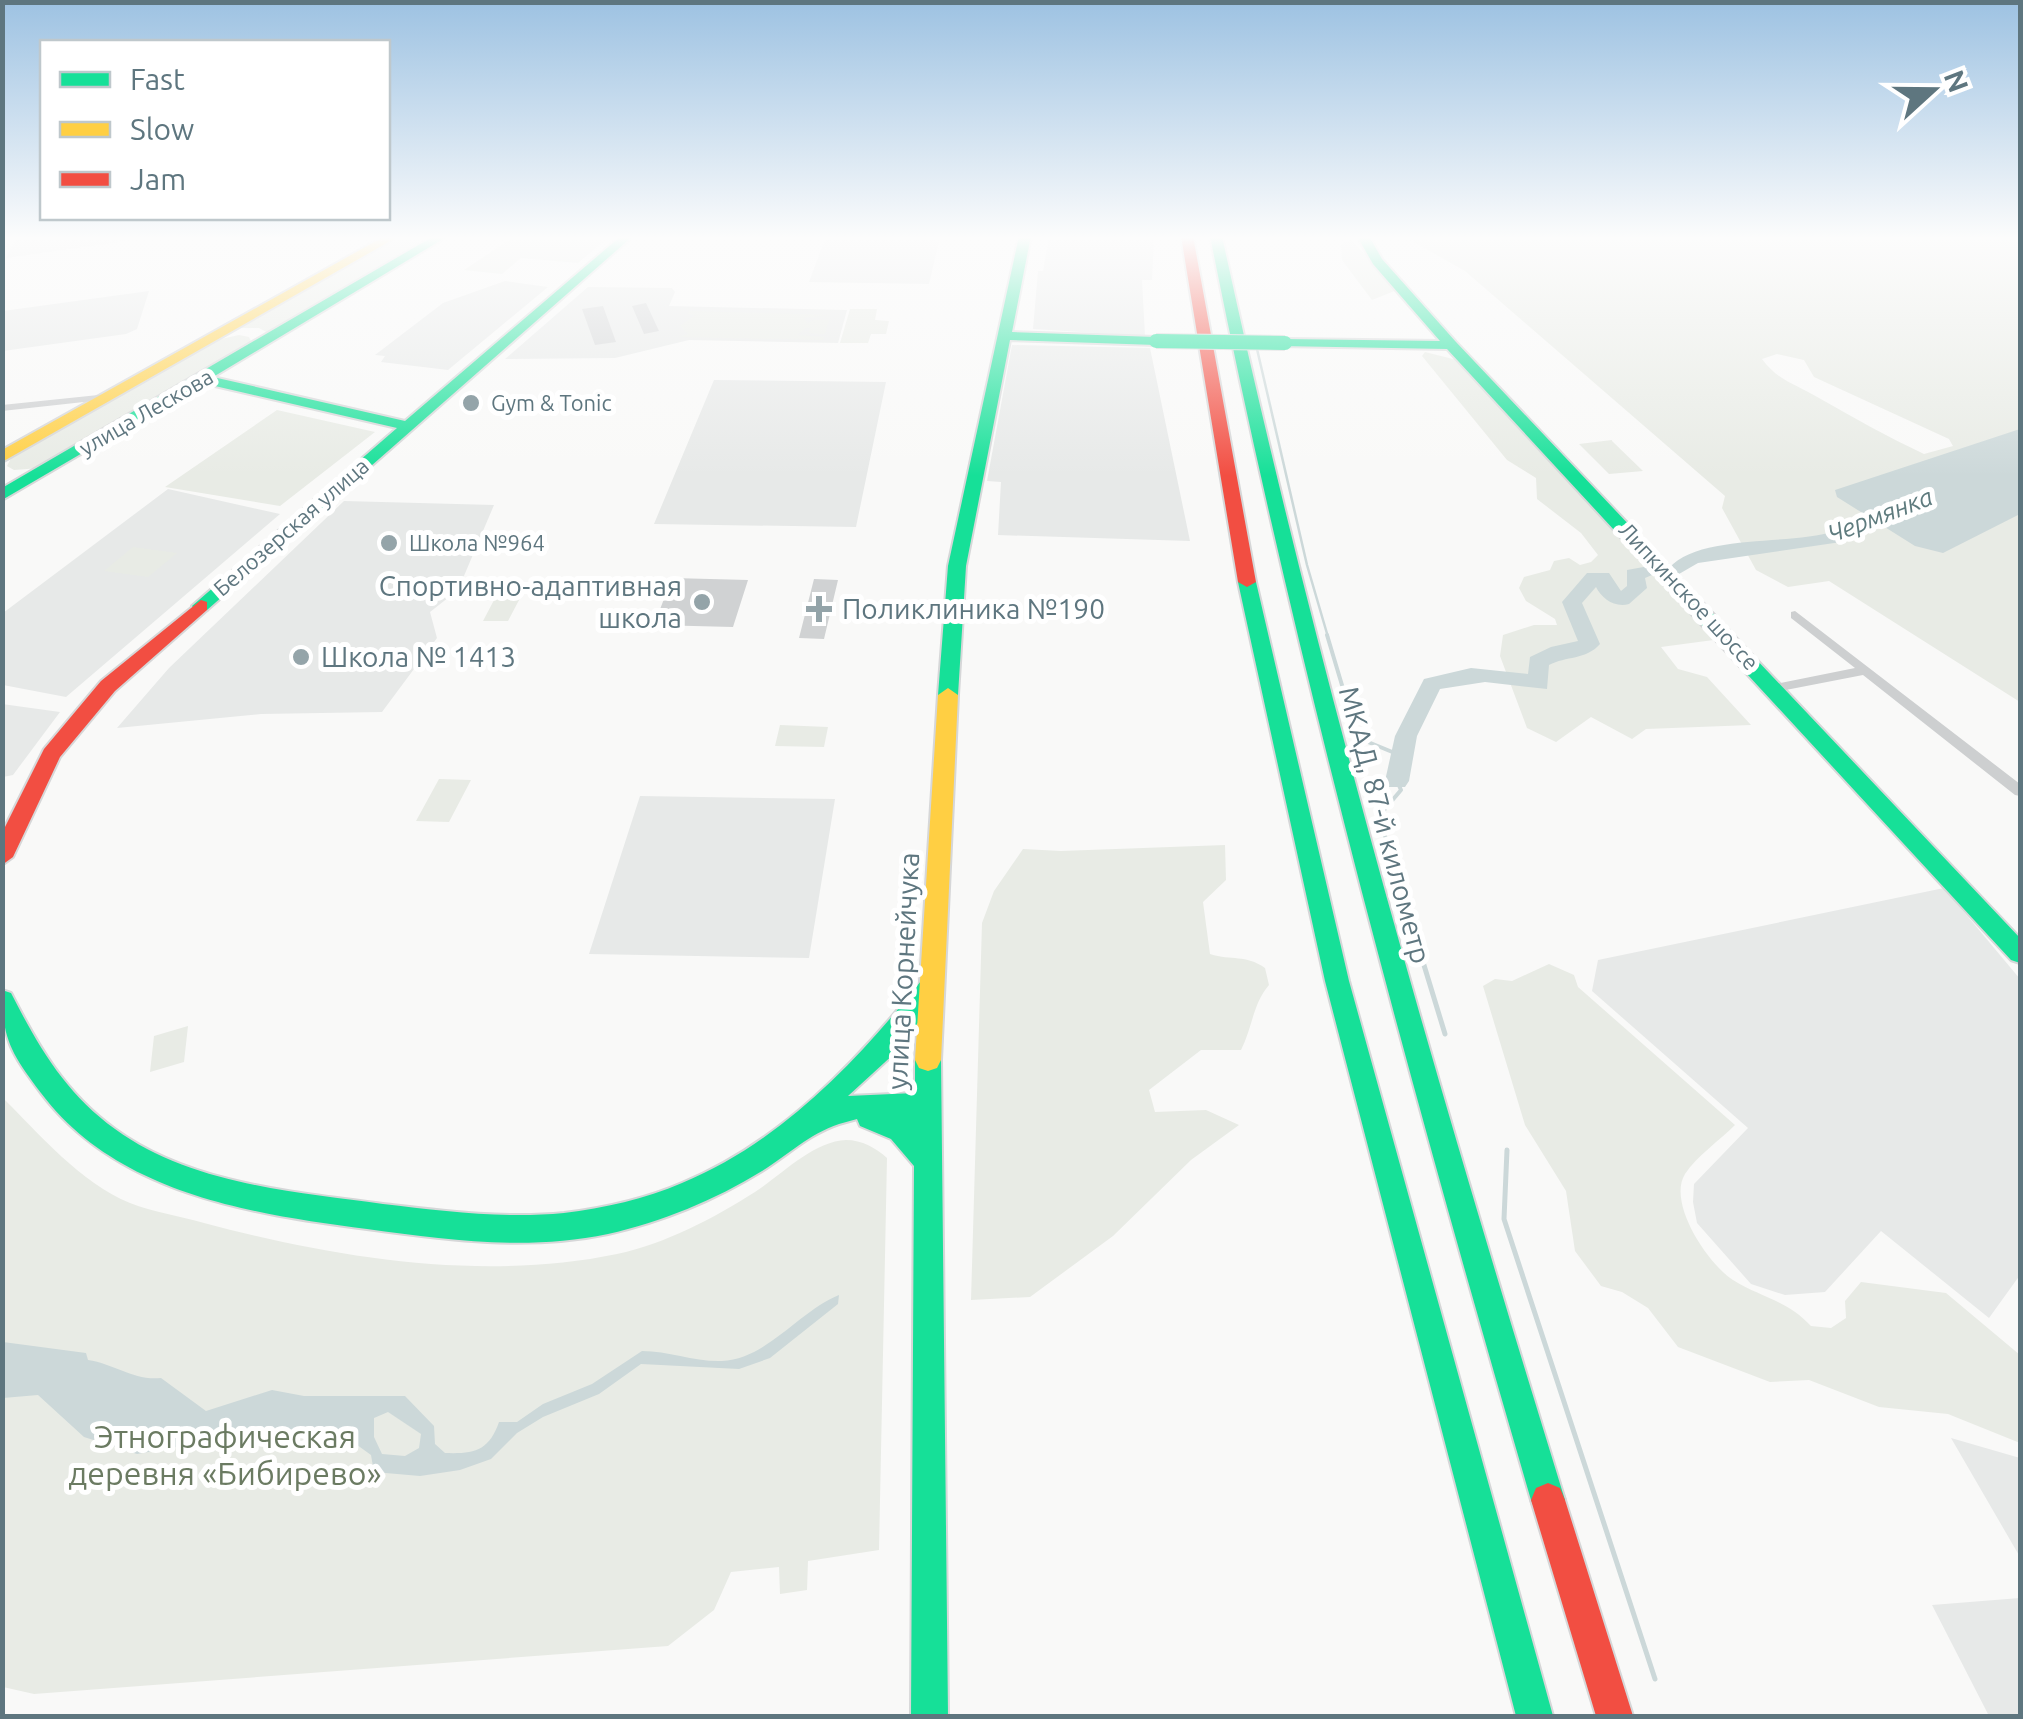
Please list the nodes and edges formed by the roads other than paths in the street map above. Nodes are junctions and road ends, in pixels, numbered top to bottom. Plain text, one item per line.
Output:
1 (251, 316) edge
2 (308, 316) edge
3 (535, 316) edge
4 (1007, 316) edge
5 (1199, 316) edge
6 (1232, 316) edge
7 (1427, 316) edge
8 (1003, 336) junction
9 (214, 337) junction
10 (1451, 344) junction
11 (212, 374) junction
12 (108, 397) junction
13 (2, 408) edge
14 (408, 426) junction
15 (2, 457) edge
16 (52, 466) junction
17 (2, 474) edge
18 (2, 495) edge
19 (1795, 615) dead end
20 (1866, 670) junction
21 (1775, 688) junction
22 (2020, 791) edge
23 (2, 857) edge
24 (2020, 953) edge
25 (930, 988) junction
26 (2, 1000) edge
27 (887, 1044) junction
28 (927, 1063) junction
29 (926, 1102) junction
30 (841, 1112) junction
31 (806, 1124) junction
32 (926, 1158) junction
33 (930, 1716) edge
34 (1535, 1716) edge
35 (1615, 1716) edge

1 - 9 main road, улица Лескова
2 - 11 main road, улица Лескова
3 - 14 main road, Белозерская улица
4 - 8 main road, улица Корнейчука
5 - 34 main road
6 - 35 main road, МКАД, 87-й километр
7 - 10 main road, Липкинское шоссе
8 - 10 main road, bridge
8 - 25 main road, улица Корнейчука
9 - 11 main road
9 - 12 main road, улица Лескова
10 - 21 main road, Липкинское шоссе
11 - 14 main road
11 - 16 main road, улица Лескова
12 - 13 street
12 - 15 main road, улица Лескова
14 - 23 main road, Белозерская улица
16 - 17 main road
16 - 18 main road, улица Лескова
19 - 20 street
20 - 21 street
20 - 22 street
21 - 24 main road, Липкинское шоссе
25 - 27 main road
25 - 28 main road, улица Корнейчука
26 - 31 main road
27 - 28 main road
27 - 31 main road
28 - 29 main road, улица Корнейчука
29 - 30 main road
29 - 32 main road, улица Корнейчука
30 - 31 main road
30 - 32 main road
32 - 33 main road, улица Корнейчука

